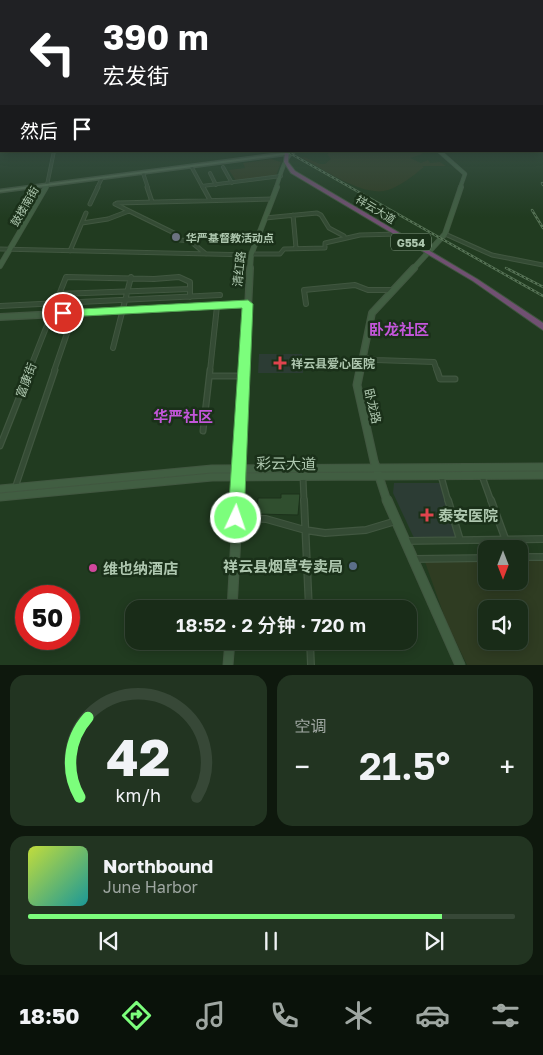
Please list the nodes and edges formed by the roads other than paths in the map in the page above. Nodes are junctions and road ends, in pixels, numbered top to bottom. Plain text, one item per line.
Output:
1 (53, 155) edge
2 (274, 155) edge
3 (289, 155) edge
4 (290, 155) edge
5 (443, 155) edge
6 (269, 156) junction
7 (286, 162) junction
8 (191, 166) junction
9 (223, 167) dead end
10 (143, 173) junction
11 (210, 173) dead end
12 (297, 174) junction
13 (281, 176) junction
14 (102, 178) junction
15 (232, 183) junction
16 (46, 185) junction
17 (216, 185) junction
18 (202, 186) junction
19 (0, 191) edge
20 (272, 199) junction
21 (210, 200) junction
22 (152, 202) junction
23 (90, 204) dead end
24 (129, 210) junction
25 (86, 213) dead end
26 (293, 216) junction
27 (265, 218) junction
28 (82, 223) junction
29 (398, 234) junction
30 (445, 234) junction
31 (344, 236) junction
32 (296, 248) junction
33 (0, 250) edge
34 (9, 250) junction
35 (70, 251) junction
36 (429, 251) junction
37 (207, 254) junction
38 (251, 254) junction
39 (543, 265) edge
40 (0, 266) edge
41 (131, 277) junction
42 (190, 289) junction
43 (391, 290) junction
44 (127, 291) junction
45 (59, 294) junction
46 (220, 295) dead end
47 (190, 296) junction
48 (125, 300) junction
49 (56, 303) junction
50 (248, 304) junction
51 (306, 304) dead end
52 (0, 306) edge
53 (217, 306) junction
54 (122, 310) junction
55 (74, 313) junction
56 (51, 314) junction
57 (0, 317) edge
58 (543, 322) edge
59 (543, 327) edge
60 (113, 348) dead end
61 (361, 356) junction
62 (210, 376) junction
63 (244, 376) junction
64 (454, 379) dead end
65 (203, 431) dead end
66 (0, 446) edge
67 (543, 467) edge
68 (239, 473) junction
69 (377, 473) junction
70 (543, 475) edge
71 (441, 476) junction
72 (482, 476) junction
73 (303, 477) junction
74 (15, 488) junction
75 (0, 489) edge
76 (0, 497) edge
77 (236, 518) junction
78 (396, 521) junction
79 (306, 530) junction
80 (543, 539) edge
81 (460, 540) junction
82 (478, 540) edge
83 (506, 540) joint
84 (406, 541) junction
85 (528, 557) edge
86 (543, 557) edge
87 (478, 558) edge
88 (414, 559) junction
89 (232, 600) edge
90 (308, 600) edge
91 (229, 650) edge
92 (310, 650) edge
93 (228, 665) edge
94 (311, 665) edge
95 (460, 665) edge

1 - 16 street, 鼓楼南街
2 - 6 main road
3 - 7 highway
4 - 36 highway, 祥云大道 / G554
5 - 30 main road, 卧龙路
6 - 7 main road
6 - 8 main road
7 - 12 highway, 祥云大道 / G554
7 - 13 main road, 清红路
8 - 10 main road
8 - 18 street
9 - 15 street
10 - 14 main road
10 - 22 street
11 - 17 street
12 - 13 main road
12 - 29 highway, 祥云大道 / G554
13 - 15 street
13 - 20 main road, 清红路
14 - 16 main road
14 - 23 street
15 - 17 street
16 - 19 main road
16 - 34 main road, 鼓楼南街
17 - 18 street
18 - 21 street
20 - 21 street
20 - 27 main road, 清红路
21 - 22 street
22 - 24 street
24 - 28 street
24 - 37 street
25 - 28 street
26 - 27 street
26 - 31 street
26 - 32 street
27 - 38 main road, 清红路
28 - 35 street
29 - 31 street
29 - 36 highway, 祥云大道 / G554
30 - 36 main road, 卧龙路
30 - 39 street
31 - 32 street
32 - 38 street
33 - 34 street
34 - 35 street
34 - 40 main road, 鼓楼南街
35 - 37 street
36 - 43 main road, 卧龙路
36 - 58 highway, 祥云大道 / G554
36 - 59 highway, 祥云大道 / G554
37 - 38 street
38 - 50 main road, 清红路
41 - 42 street
41 - 44 street
41 - 45 street
42 - 44 street
42 - 47 street
43 - 51 street
43 - 61 main road, 卧龙路
44 - 45 street
44 - 48 street
45 - 49 street, 富康街
46 - 47 street
47 - 48 street
48 - 49 street
48 - 54 street
49 - 52 street
49 - 56 street, 富康街
50 - 53 main road
50 - 63 main road, 清红路
53 - 54 main road
53 - 62 street
54 - 55 main road
54 - 60 street
55 - 56 main road
55 - 74 street
56 - 57 main road
56 - 66 street, 富康街
61 - 64 street
61 - 69 main road, 卧龙路
62 - 63 street
62 - 65 street
63 - 68 main road, 清红路
67 - 69 main road, 彩云大道
68 - 69 main road, 彩云大道
68 - 73 main road, 彩云大道
68 - 74 main road, 彩云大道
68 - 76 main road, 彩云大道
68 - 77 main road, 清红路
69 - 71 main road, 彩云大道
69 - 73 main road, 彩云大道
69 - 78 main road, 卧龙路
70 - 72 main road, 彩云大道
71 - 72 main road, 彩云大道
71 - 81 street
72 - 83 street
73 - 79 street
74 - 75 main road, 彩云大道
77 - 79 street
77 - 89 main road, 清红路
78 - 79 street
78 - 84 main road, 卧龙路
79 - 90 street
80 - 83 street
81 - 82 street
81 - 84 street
84 - 88 main road, 卧龙路
85 - 86 street
87 - 88 street
88 - 95 main road, 卧龙路
91 - 93 main road
92 - 94 street

